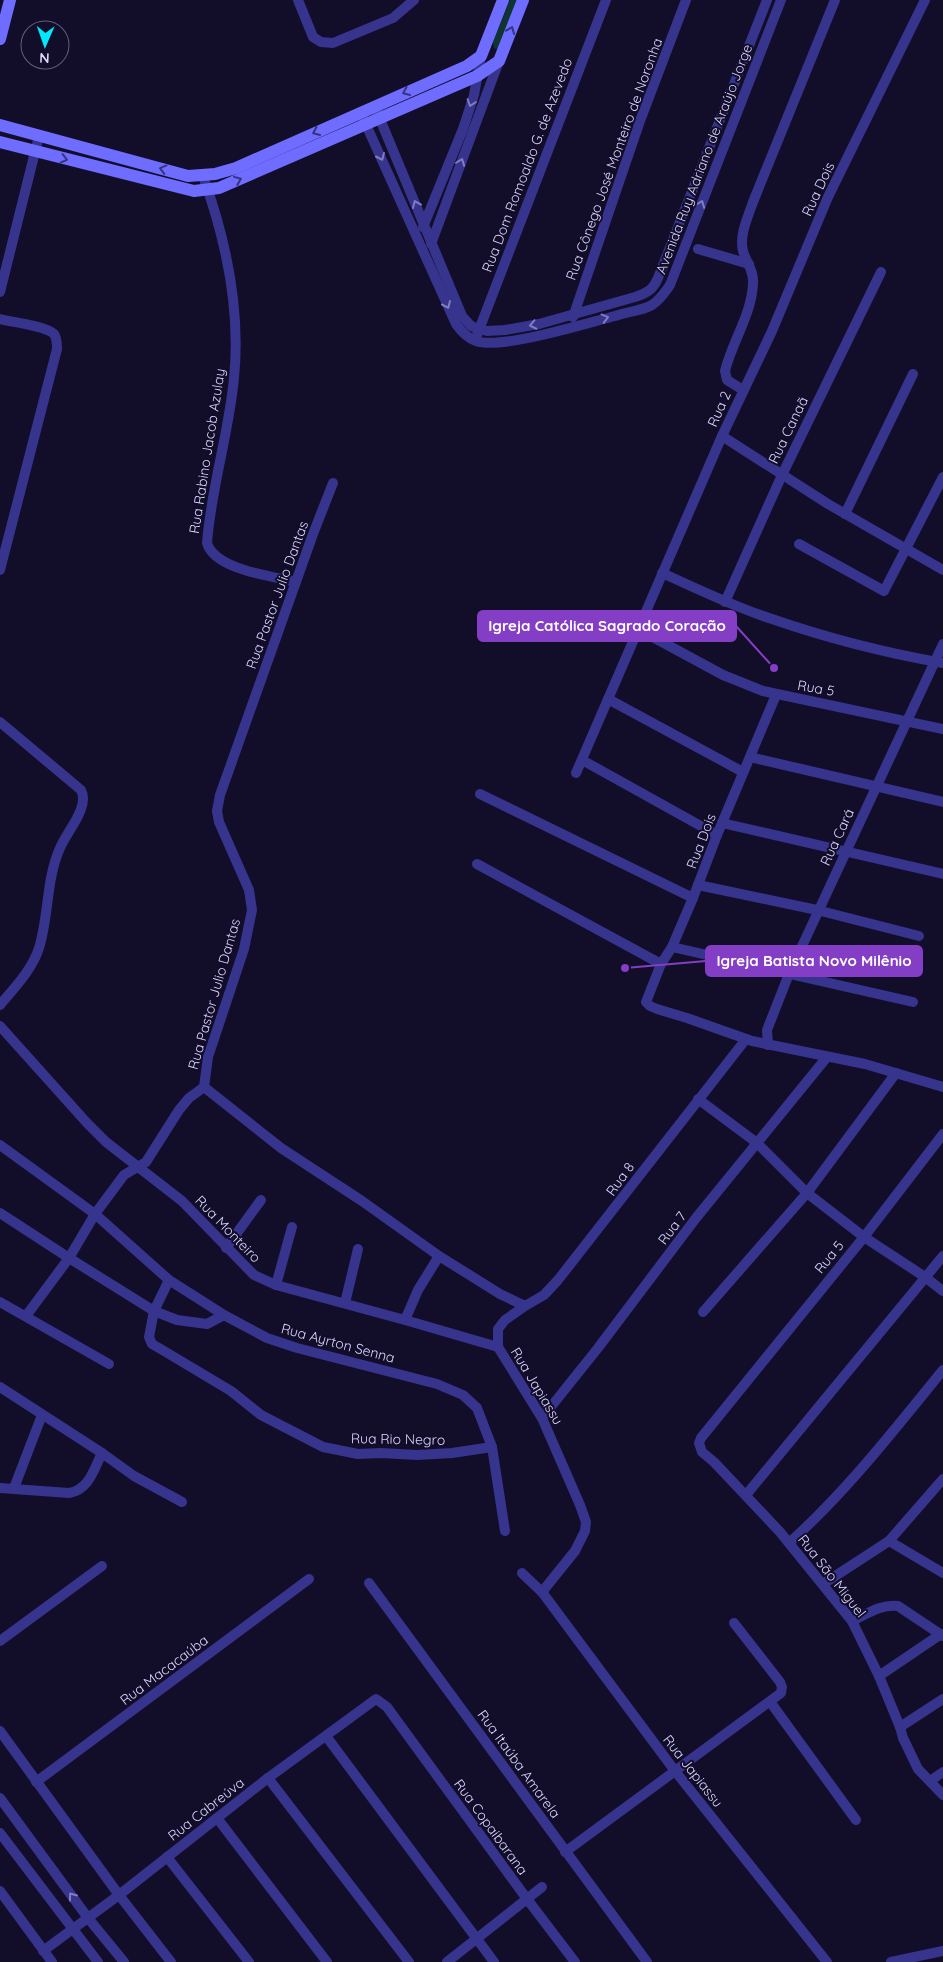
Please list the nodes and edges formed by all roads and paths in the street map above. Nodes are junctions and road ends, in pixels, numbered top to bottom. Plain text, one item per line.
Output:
1 (10, 0) edge
2 (298, 0) edge
3 (414, 0) edge
4 (503, 0) edge
5 (523, 0) edge
6 (606, 0) edge
7 (686, 0) edge
8 (767, 0) edge
9 (781, 0) edge
10 (835, 0) edge
11 (925, 2) edge
12 (0, 39) edge
13 (482, 56) junction
14 (499, 61) junction
15 (477, 76) junction
16 (375, 106) junction
17 (361, 112) junction
18 (381, 119) junction
19 (0, 125) edge
20 (366, 125) junction
21 (39, 136) junction
22 (0, 142) edge
23 (35, 152) junction
24 (203, 176) junction
25 (208, 190) junction
26 (424, 224) junction
27 (419, 241) junction
28 (431, 243) junction
29 (698, 249) dead end
30 (426, 257) junction
31 (749, 264) junction
32 (881, 272) dead end
33 (0, 292) edge
34 (573, 313) junction
35 (0, 319) edge
36 (572, 328) junction
37 (479, 329) junction
38 (476, 341) junction
39 (913, 374) dead end
40 (743, 390) junction
41 (722, 436) junction
42 (782, 475) junction
43 (943, 478) edge
44 (333, 483) dead end
45 (845, 514) junction
46 (799, 544) dead end
47 (906, 548) junction
48 (0, 570) edge
49 (943, 570) edge
50 (662, 573) junction
51 (296, 582) junction
52 (725, 602) junction
53 (638, 629) junction
54 (943, 644) edge
55 (939, 663) edge
56 (776, 695) junction
57 (608, 699) junction
58 (908, 721) junction
59 (0, 722) edge
60 (943, 729) edge
61 (750, 757) junction
62 (582, 760) junction
63 (743, 772) junction
64 (576, 773) dead end
65 (875, 788) junction
66 (480, 794) dead end
67 (943, 802) edge
68 (722, 823) junction
69 (717, 835) junction
70 (845, 851) junction
71 (477, 864) dead end
72 (943, 874) edge
73 (698, 885) junction
74 (693, 898) junction
75 (817, 910) junction
76 (919, 936) dead end
77 (672, 947) junction
78 (661, 964) junction
79 (789, 974) junction
80 (913, 1002) dead end
81 (0, 1005) edge
82 (0, 1026) edge
83 (767, 1030) junction
84 (749, 1040) junction
85 (768, 1045) junction
86 (827, 1057) junction
87 (896, 1073) junction
88 (204, 1087) junction
89 (943, 1087) edge
90 (698, 1099) junction
91 (943, 1134) edge
92 (757, 1143) junction
93 (0, 1145) edge
94 (139, 1167) junction
95 (807, 1193) junction
96 (261, 1200) dead end
97 (0, 1212) edge
98 (95, 1214) junction
99 (292, 1227) dead end
100 (864, 1237) junction
101 (226, 1248) junction
102 (358, 1249) dead end
103 (439, 1256) junction
104 (943, 1256) edge
105 (69, 1258) junction
106 (925, 1277) junction
107 (169, 1280) junction
108 (276, 1286) junction
109 (943, 1291) edge
110 (0, 1302) edge
111 (345, 1303) junction
112 (525, 1306) junction
113 (154, 1311) junction
114 (703, 1312) dead end
115 (224, 1315) junction
116 (26, 1316) junction
117 (405, 1320) junction
118 (498, 1348) junction
119 (110, 1364) dead end
120 (943, 1370) edge
121 (0, 1388) edge
122 (734, 1397) joint
123 (42, 1415) junction
124 (542, 1418) junction
125 (492, 1446) junction
126 (102, 1453) junction
127 (943, 1480) edge
128 (0, 1488) edge
129 (14, 1488) junction
130 (746, 1495) junction
131 (182, 1502) dead end
132 (505, 1531) dead end
133 (889, 1541) junction
134 (789, 1543) junction
135 (102, 1566) dead end
136 (522, 1573) dead end
137 (943, 1573) edge
138 (309, 1579) dead end
139 (369, 1583) dead end
140 (823, 1584) junction
141 (542, 1592) junction
142 (852, 1621) junction
143 (734, 1623) dead end
144 (942, 1635) edge
145 (0, 1640) edge
146 (879, 1676) junction
147 (943, 1699) edge
148 (771, 1703) junction
149 (387, 1707) joint
150 (900, 1727) junction
151 (0, 1731) edge
152 (326, 1736) junction
153 (675, 1771) junction
154 (943, 1772) edge
155 (268, 1778) junction
156 (930, 1781) junction
157 (36, 1782) junction
158 (943, 1795) edge
159 (0, 1798) edge
160 (217, 1818) junction
161 (856, 1820) dead end
162 (0, 1833) edge
163 (565, 1852) junction
164 (167, 1857) junction
165 (542, 1887) dead end
166 (0, 1891) edge
167 (119, 1895) junction
168 (527, 1899) junction
169 (88, 1918) junction
170 (72, 1929) junction
171 (477, 1939) junction
172 (44, 1951) junction
173 (943, 1951) edge
174 (909, 1960) edge
175 (52, 1962) edge
176 (98, 1962) edge
177 (124, 1962) edge
178 (171, 1962) edge
179 (249, 1962) edge
180 (327, 1962) edge
181 (409, 1962) edge
182 (447, 1962) edge
183 (494, 1962) edge
184 (575, 1962) edge
185 (647, 1962) edge
186 (826, 1962) edge
187 (891, 1962) edge

1 - 12 street
2 - 3 street
4 - 13 street
14 -> 5 street
6 - 37 street, Rua Dom Romoaldo G. de Azevedo
7 - 34 street, Rua Cônego José Monteiro de Noronha
8 - 34 street, Avenida Ruy Adriano de Araújo Jorge
36 -> 9 street, Avenida Ruy Adriano de Araújo Jorge
10 - 31 street, Rua 2
11 - 40 street, Rua Dois
13 - 15 street
13 -> 16 street
14 - 15 street
28 -> 14 street
15 - 18 street
15 -> 26 street
16 - 17 street
16 - 18 street
17 - 20 street
17 -> 24 street
18 - 20 street
26 -> 18 street
19 - 21 street
25 -> 20 street
20 -> 27 street
21 - 23 street
24 -> 21 street
22 - 23 street
23 -> 25 street
23 - 33 street
24 - 25 street, Rua Rabino Jacob Azulay
25 - 51 street, Rua Rabino Jacob Azulay
26 - 27 street
26 - 28 street
27 - 30 street
28 - 30 street
28 - 37 street
29 - 31 street
30 -> 38 street
31 - 40 street, Rua 2
32 - 42 street, Rua Canaã
34 - 36 street, Rua Cônego José Monteiro de Noronha
34 -> 37 street, Avenida Ruy Adriano de Araújo Jorge
35 - 48 street
36 - 38 street, Avenida Ruy Adriano de Araújo Jorge
37 - 38 street, Rua Dom Romoaldo G. de Azevedo
39 - 45 street
40 - 41 street, Rua 2
41 - 42 street
41 - 50 street, Rua 2
42 - 45 street
42 - 52 street, Rua Canaã
43 - 47 street
44 - 51 street, Rua Pastor Julio Dantas
45 - 47 street
46 - 47 street
47 - 49 street
50 - 52 street
50 - 53 street, Rua 2
51 - 88 street, Rua Pastor Julio Dantas
52 - 55 street
53 - 56 street, Rua 5
53 - 57 street, Rua 2
54 - 55 street, Rua Cará
55 - 58 street, Rua Cará
56 - 58 street, Rua 5
56 - 61 street, Rua Dois
57 - 62 street, Rua 2
57 - 63 street
58 - 60 street, Rua 5
58 - 65 street, Rua Cará
59 - 81 street
61 - 63 street, Rua Dois
61 - 65 street
62 - 64 street, Rua 2
62 - 69 street
63 - 68 street, Rua Dois
65 - 67 street
65 - 70 street, Rua Cará
66 - 74 street
68 - 69 street, Rua Dois
68 - 70 street
69 - 73 street, Rua Dois
70 - 72 street
70 - 75 street, Rua Cará
71 - 78 street
73 - 74 street, Rua Dois
73 - 75 street
74 - 77 street, Rua Dois
75 - 76 street
75 - 79 street, Rua Cará
77 - 78 street, Rua Dois
77 - 79 street
78 - 84 street, Rua Dois
79 - 80 street
79 - 83 street, Rua Cará
82 - 94 street, Rua Monteiro
83 - 84 street, Rua 8
83 - 85 street, Rua Cará
84 - 85 street
84 - 90 street, Rua 8
85 - 86 street
86 - 87 street
86 - 92 street, Rua 7
87 - 89 street
87 - 95 street
88 - 94 street
88 - 103 street, Rua Pastor Julio Dantas
90 - 92 street
90 - 112 street, Rua 8
91 - 100 street, Rua 5
92 - 95 street
92 - 124 street, Rua 7
93 - 98 street, Rua Ayrton Senna
94 - 98 street
94 - 101 street, Rua Monteiro
95 - 100 street
95 - 114 street
96 - 101 street
97 - 105 street
98 - 105 street
98 - 107 street, Rua Ayrton Senna
99 - 108 street
100 - 106 street
100 - 122 street, Rua 5
101 - 108 street, Rua Monteiro
102 - 111 street
103 - 112 street, Rua Pastor Julio Dantas
103 - 117 street
104 - 106 street
105 - 113 street
105 - 116 street
106 - 109 street
106 - 130 street
107 - 113 street
107 - 115 street, Rua Ayrton Senna
108 - 111 street, Rua Monteiro
110 - 116 street
111 - 117 street, Rua Monteiro
112 - 118 street, Rua Japiassu
113 - 115 street
113 - 125 street, Rua Rio Negro
115 - 125 street, Rua Ayrton Senna
116 - 119 street
117 - 118 street, Rua Monteiro
118 - 124 street, Rua Japiassu
120 - 134 street
121 - 123 street
122 - 130 street, Rua São Miguel
123 - 126 street
123 - 129 street
124 - 141 street, Rua Japiassu
125 - 132 street, Rua Ayrton Senna
126 - 129 street
126 - 131 street
127 - 133 street
128 - 129 street
130 - 134 street, Rua São Miguel
133 - 137 street
133 - 140 street
134 - 140 street, Rua São Miguel
135 - 145 street
136 - 141 street, Rua Japiassu
138 - 157 street, Rua Macacaúba
139 - 163 street, Rua Itaúba Amarela
140 - 142 street, Rua São Miguel
141 - 153 street, Rua Japiassu
142 - 144 street
142 - 146 street, Rua São Miguel
143 - 148 street
144 - 146 street
146 - 150 street, Rua São Miguel
147 - 150 street
148 - 153 street
148 - 161 street
149 - 152 street, Rua Cabreúva
149 - 168 street, Rua Copaibarana
150 - 156 street, Rua São Miguel
151 - 157 street
152 - 155 street, Rua Cabreúva
152 - 171 street
153 - 163 street
153 - 186 street, Rua Japiassu
154 - 156 street
155 - 160 street, Rua Cabreúva
155 - 181 street
156 - 158 street, Rua São Miguel
157 - 167 street
169 -> 159 street
160 - 164 street, Rua Cabreúva
160 - 180 street
162 - 170 street
163 - 185 street, Rua Itaúba Amarela
164 - 167 street, Rua Cabreúva
164 - 179 street
165 - 168 street
166 - 172 street
167 - 169 street, Rua Cabreúva
167 - 178 street
168 - 171 street
168 - 184 street, Rua Copaibarana
169 - 170 street, Rua Cabreúva
169 - 177 street
170 - 172 street, Rua Cabreúva
170 - 176 street
171 - 182 street
171 - 183 street
172 - 175 street
173 - 174 street
174 - 187 street

